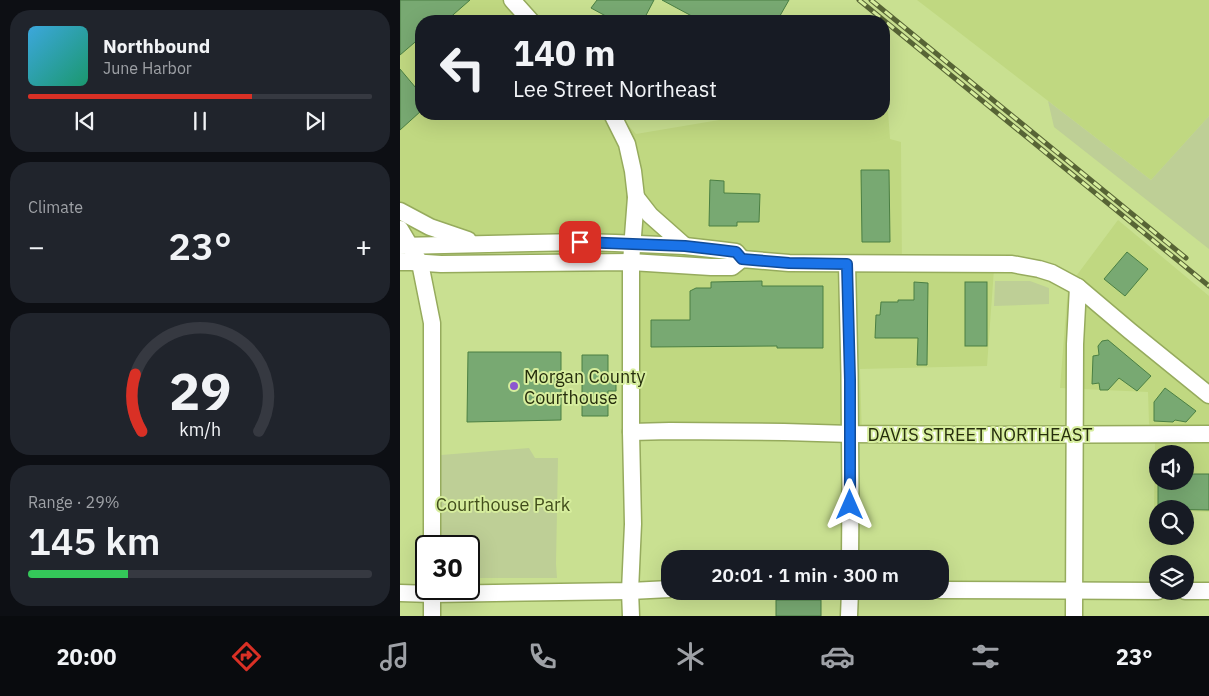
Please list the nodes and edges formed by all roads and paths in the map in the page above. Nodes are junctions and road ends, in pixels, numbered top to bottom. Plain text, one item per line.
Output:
1 (512, 0) edge
2 (526, 15) edge
3 (615, 120) edge
4 (636, 196) junction
5 (400, 211) edge
6 (400, 229) edge
7 (479, 244) junction
8 (632, 244) junction
9 (405, 246) edge
10 (685, 246) junction
11 (742, 259) junction
12 (400, 262) edge
13 (420, 262) junction
14 (631, 262) junction
15 (847, 264) junction
16 (1078, 287) junction
17 (1209, 395) edge
18 (631, 432) junction
19 (851, 434) junction
20 (1209, 434) edge
21 (1075, 435) junction
22 (432, 535) edge
23 (850, 550) edge
24 (661, 589) edge
25 (949, 590) edge
26 (1074, 590) junction
27 (1149, 590) edge
28 (480, 591) edge
29 (630, 591) junction
30 (1194, 591) edge
31 (1209, 591) edge
32 (415, 592) edge
33 (400, 593) edge
34 (432, 600) edge
35 (850, 600) edge
36 (432, 616) edge
37 (631, 616) edge
38 (849, 616) edge
39 (1074, 616) edge

1 - 2 street
3 - 4 street
4 - 8 street
4 - 10 street
5 - 7 street
6 - 9 street
7 - 8 street
7 - 9 street
8 - 10 street
8 - 14 street
9 - 13 street
10 - 11 street
11 - 14 street
11 - 15 street
12 - 13 street
13 - 14 street
13 - 22 street
14 - 18 street
15 - 16 street
15 - 19 street
16 - 17 street
16 - 21 street
18 - 19 street, DAVIS STREET NORTHEAST
18 - 29 street
19 - 21 street, DAVIS STREET NORTHEAST
19 - 23 street
20 - 21 street, DAVIS STREET NORTHEAST
21 - 26 street
24 - 29 street
25 - 26 street
26 - 27 street
26 - 39 street
28 - 29 street
29 - 37 street
30 - 31 street
32 - 33 street
34 - 36 street
35 - 38 street

